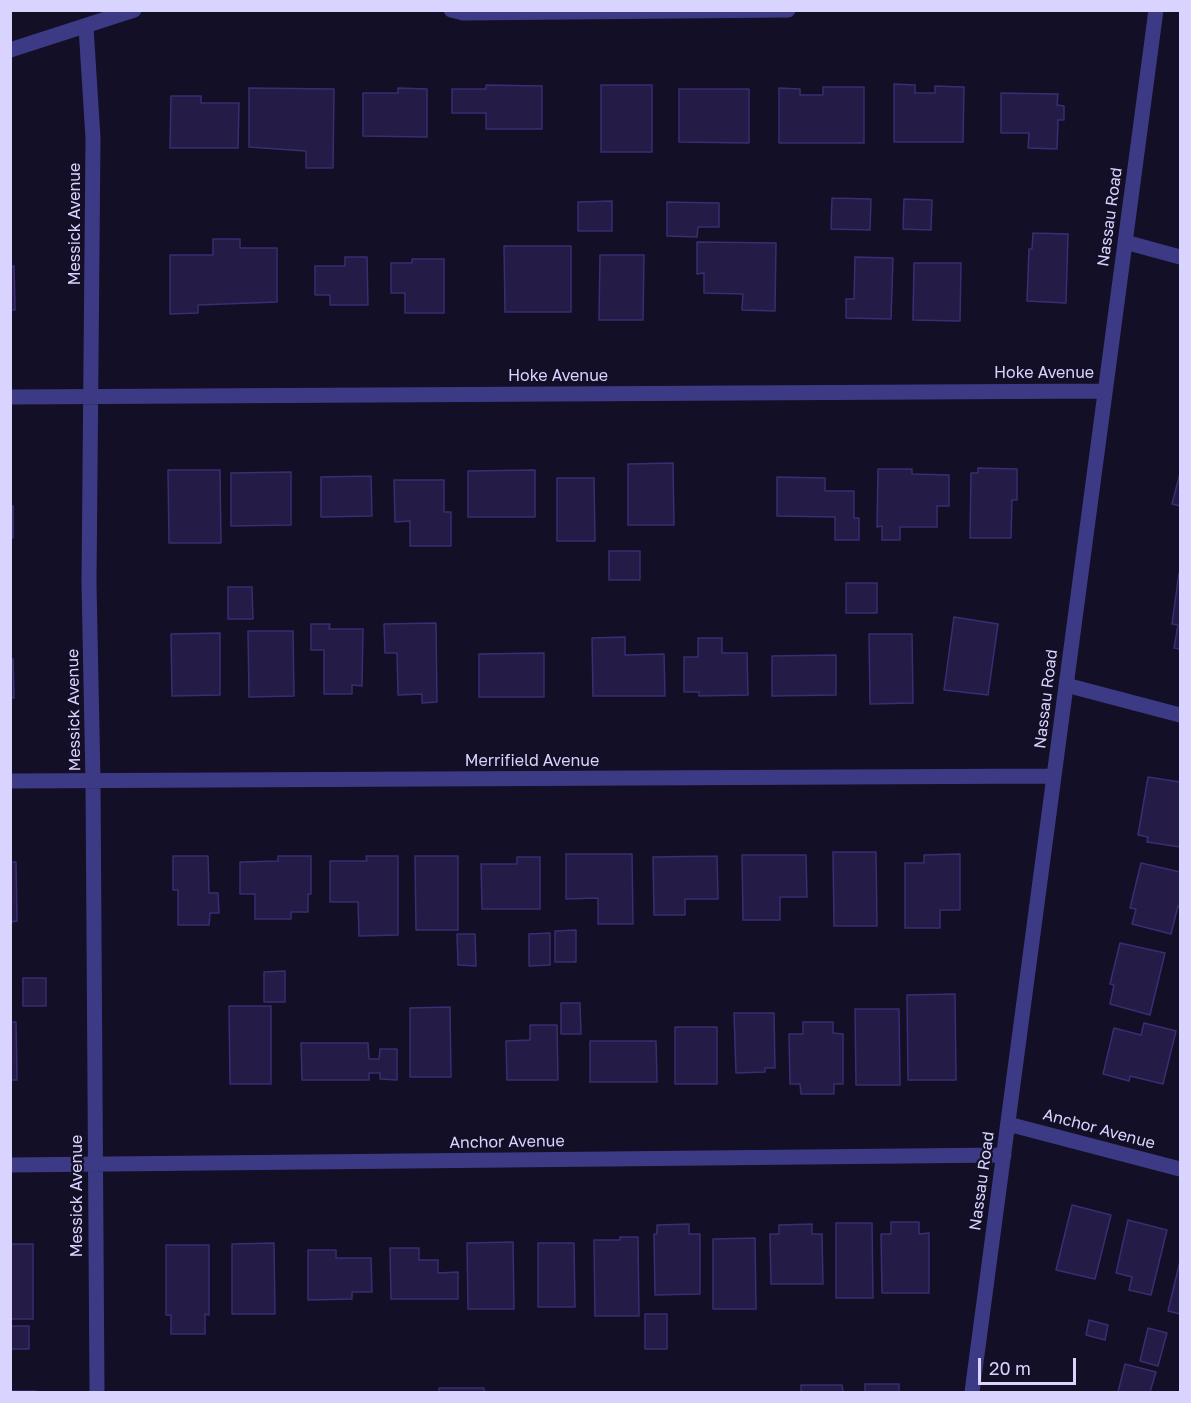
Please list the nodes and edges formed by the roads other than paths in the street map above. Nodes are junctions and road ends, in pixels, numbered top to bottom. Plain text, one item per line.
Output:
1 (134, 10) edge
2 (451, 10) edge
3 (788, 10) edge
4 (1156, 10) edge
5 (104, 15) edge
6 (86, 27) junction
7 (10, 50) edge
8 (1125, 242) junction
9 (1180, 257) edge
10 (1106, 391) junction
11 (10, 397) edge
12 (92, 397) junction
13 (1066, 685) junction
14 (1180, 715) edge
15 (1054, 776) junction
16 (10, 781) edge
17 (93, 781) junction
18 (1008, 1124) junction
19 (1004, 1155) junction
20 (95, 1164) junction
21 (10, 1165) edge
22 (1180, 1169) edge
23 (97, 1392) edge
24 (972, 1392) edge

1 - 5 street
2 - 3 street
4 - 8 street, Nassau Road
5 - 6 street
6 - 7 street
6 - 12 street, Messick Avenue
8 - 9 street
8 - 10 street, Nassau Road
10 - 12 street, Hoke Avenue
10 - 13 street, Nassau Road
11 - 12 street, Hoke Avenue
12 - 17 street, Messick Avenue
13 - 14 street
13 - 15 street, Nassau Road
15 - 17 street, Merrifield Avenue
15 - 18 street, Nassau Road
16 - 17 street, Merrifield Avenue
17 - 20 street, Messick Avenue
18 - 19 street, Nassau Road
18 - 22 street, Anchor Avenue
19 - 20 street, Anchor Avenue
19 - 24 street, Nassau Road
20 - 21 street, Anchor Avenue
20 - 23 street, Messick Avenue

